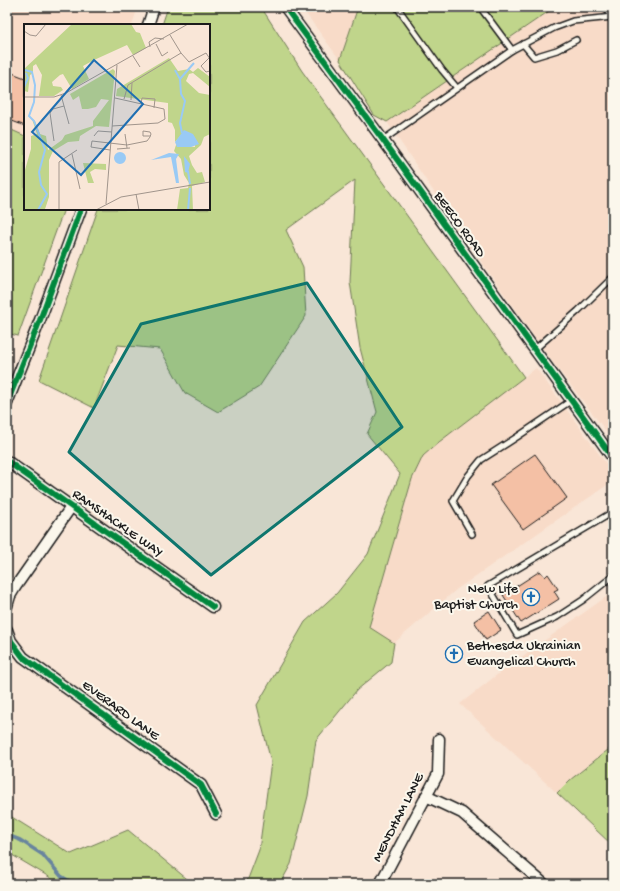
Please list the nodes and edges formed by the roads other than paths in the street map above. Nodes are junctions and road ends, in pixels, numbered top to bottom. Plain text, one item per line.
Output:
1 (154, 7) edge
2 (285, 7) edge
3 (397, 7) edge
4 (480, 7) edge
5 (605, 7) edge
6 (612, 17) edge
7 (148, 24) edge
8 (576, 40) dead end
9 (523, 44) junction
10 (512, 50) junction
11 (457, 88) junction
12 (383, 140) junction
13 (81, 210) edge
14 (613, 277) edge
15 (534, 350) junction
16 (572, 400) junction
17 (7, 403) edge
18 (613, 458) edge
19 (7, 462) edge
20 (71, 507) junction
21 (613, 512) edge
22 (472, 534) dead end
23 (613, 576) edge
24 (7, 606) edge
25 (213, 607) dead end
26 (7, 630) edge
27 (439, 739) dead end
28 (426, 796) junction
29 (216, 814) dead end
30 (380, 884) edge
31 (544, 884) edge

1 - 7 street
2 - 12 street, BEECO ROAD
3 - 11 lane
4 - 10 lane
5 - 6 lane
6 - 9 lane
8 - 9 lane
9 - 10 lane
10 - 11 lane
11 - 12 lane
12 - 15 street, BEECO ROAD
13 - 17 street
14 - 15 lane
15 - 16 street, BEECO ROAD
16 - 18 street, BEECO ROAD
16 - 22 lane
19 - 20 street, RAMSHACKLE WAY
20 - 24 street
20 - 25 street, RAMSHACKLE WAY
21 - 23 lane
26 - 29 street, EVERARD LANE
27 - 28 street, MENDHAM LANE
28 - 30 street, MENDHAM LANE
28 - 31 street

